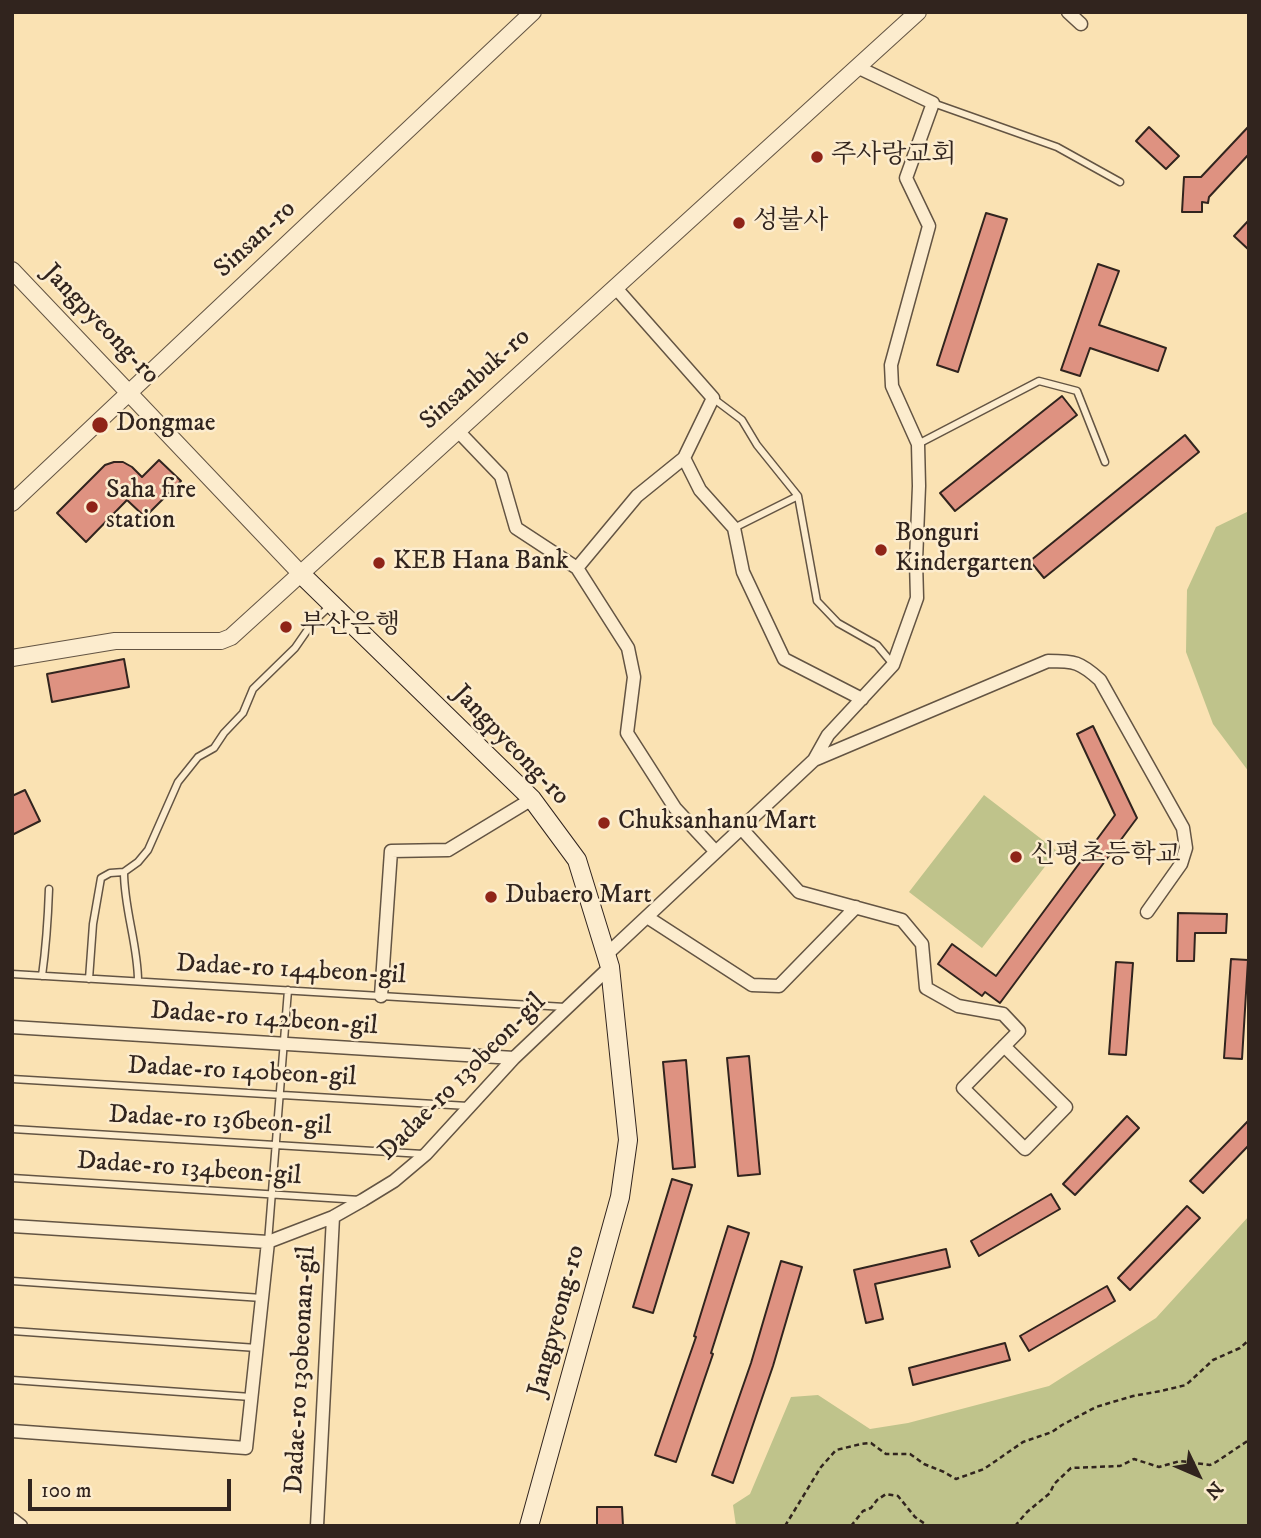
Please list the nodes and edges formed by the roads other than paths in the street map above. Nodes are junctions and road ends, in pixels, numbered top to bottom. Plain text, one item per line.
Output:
1 (533, 12) edge
2 (918, 12) edge
3 (1068, 12) edge
4 (1081, 24) dead end
5 (857, 67) junction
6 (933, 103) junction
7 (1120, 182) dead end
8 (12, 270) edge
9 (615, 287) junction
10 (129, 393) junction
11 (713, 398) junction
12 (457, 430) junction
13 (918, 444) junction
14 (684, 458) junction
15 (1105, 462) dead end
16 (798, 496) junction
17 (12, 503) edge
18 (734, 528) junction
19 (577, 568) junction
20 (300, 574) junction
21 (331, 604) junction
22 (12, 657) edge
23 (893, 665) junction
24 (862, 699) junction
25 (814, 760) junction
26 (531, 799) junction
27 (741, 828) junction
28 (716, 852) junction
29 (124, 872) junction
30 (49, 889) dead end
31 (856, 907) junction
32 (1147, 912) dead end
33 (647, 916) junction
34 (608, 961) junction
35 (12, 974) edge
36 (41, 976) junction
37 (89, 979) junction
38 (138, 981) junction
39 (288, 990) junction
40 (381, 996) junction
41 (567, 1007) junction
42 (12, 1027) edge
43 (284, 1044) junction
44 (1004, 1046) junction
45 (514, 1058) junction
46 (12, 1079) edge
47 (280, 1095) junction
48 (469, 1107) junction
49 (12, 1129) edge
50 (276, 1145) junction
51 (426, 1154) junction
52 (12, 1178) edge
53 (272, 1195) junction
54 (363, 1200) junction
55 (333, 1216) junction
56 (12, 1226) edge
57 (268, 1242) junction
58 (12, 1281) edge
59 (262, 1298) junction
60 (12, 1331) edge
61 (257, 1349) junction
62 (12, 1380) edge
63 (251, 1397) junction
64 (12, 1431) edge
65 (12, 1519) edge
66 (21, 1526) edge
67 (317, 1526) edge
68 (529, 1526) edge

1 - 10 street, Sinsan-ro
2 - 5 street, Sinsanbuk-ro
3 - 4 street
5 - 6 street
5 - 9 street, Sinsanbuk-ro
6 - 7 lane
6 - 13 street
8 - 10 street, Jangpyeong-ro
9 - 11 street
9 - 12 street, Sinsanbuk-ro
10 - 17 street, Sinsan-ro
10 - 20 street, Jangpyeong-ro
11 - 14 street
11 - 16 lane
12 - 19 street
12 - 20 street, Sinsanbuk-ro
13 - 15 lane
13 - 23 street
14 - 18 street
14 - 19 street
16 - 18 lane
16 - 23 lane
18 - 24 street
19 - 28 street
20 - 21 main road, Jangpyeong-ro
20 - 22 street, Sinsanbuk-ro
21 - 26 main road, Jangpyeong-ro
21 - 29 lane
23 - 24 street
24 - 25 street
25 - 27 street, Dadae-ro 130beon-gil
25 - 32 street
26 - 34 main road, Jangpyeong-ro
26 - 40 street
27 - 28 street, Dadae-ro 130beon-gil
27 - 31 street
28 - 33 street, Dadae-ro 130beon-gil
29 - 37 lane
29 - 38 lane
30 - 36 lane
31 - 33 street
31 - 44 street
33 - 34 street, Dadae-ro 130beon-gil
34 - 41 street, Dadae-ro 130beon-gil
34 - 68 main road, Jangpyeong-ro
35 - 36 lane, Dadae-ro 144beon-gil
36 - 37 lane, Dadae-ro 144beon-gil
37 - 38 lane, Dadae-ro 144beon-gil
38 - 39 lane, Dadae-ro 144beon-gil
39 - 40 lane, Dadae-ro 144beon-gil
39 - 43 lane
40 - 41 lane, Dadae-ro 144beon-gil
41 - 45 street, Dadae-ro 130beon-gil
42 - 43 street, Dadae-ro 142beon-gil
43 - 45 street, Dadae-ro 142beon-gil
43 - 47 lane
44 - 44 street
45 - 48 street, Dadae-ro 130beon-gil
46 - 47 lane, Dadae-ro 140beon-gil
47 - 48 lane, Dadae-ro 140beon-gil
47 - 50 lane
48 - 51 street, Dadae-ro 130beon-gil
49 - 50 lane, Dadae-ro 136beon-gil
50 - 51 lane, Dadae-ro 136beon-gil
50 - 53 lane
51 - 54 street, Dadae-ro 130beon-gil
52 - 53 lane, Dadae-ro 134beon-gil
53 - 54 lane, Dadae-ro 134beon-gil
53 - 57 lane
54 - 55 street, Dadae-ro 130beon-gil
55 - 57 street, Dadae-ro 130beon-gil
55 - 67 street, Dadae-ro 130beonan-gil
56 - 57 street, Dadae-ro 130beon-gil
57 - 59 street
58 - 59 lane
59 - 61 street
60 - 61 lane
61 - 63 street
62 - 63 lane
63 - 64 street
65 - 66 street

